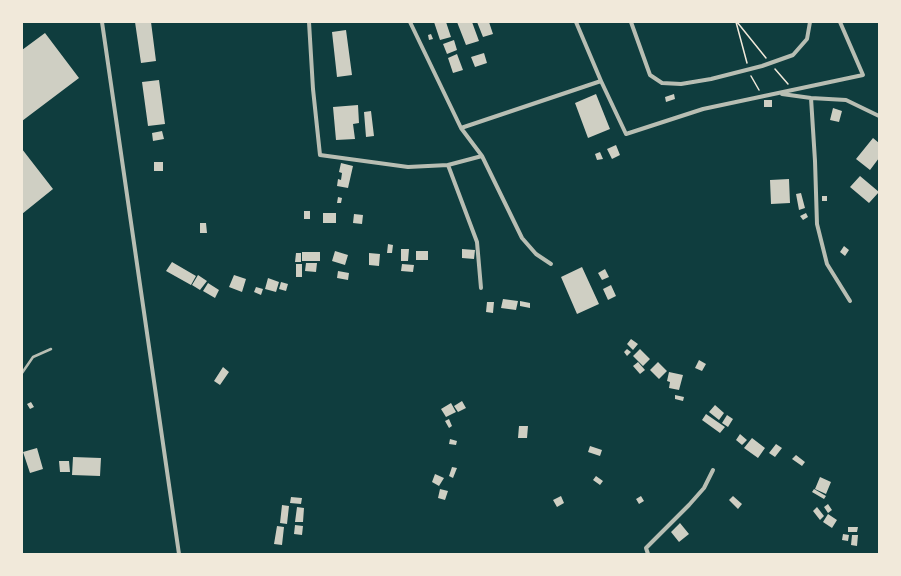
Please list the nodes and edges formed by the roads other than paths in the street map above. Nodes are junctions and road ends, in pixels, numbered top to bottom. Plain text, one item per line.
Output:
1 (102, 22) edge
2 (309, 22) edge
3 (410, 22) edge
4 (576, 22) edge
5 (630, 22) edge
6 (810, 22) edge
7 (840, 22) edge
8 (601, 81) junction
9 (778, 93) junction
10 (811, 98) junction
11 (879, 116) edge
12 (461, 128) junction
13 (482, 156) junction
14 (448, 165) junction
15 (551, 264) dead end
16 (480, 288) dead end
17 (850, 301) dead end
18 (51, 349) dead end
19 (22, 373) edge
20 (713, 470) dead end
21 (179, 554) edge
22 (648, 554) edge

1 - 21 street
2 - 14 street
3 - 12 street
4 - 8 street
5 - 6 street
7 - 9 street
8 - 9 street
8 - 12 street
9 - 10 street
10 - 11 street
10 - 17 street
12 - 13 street
13 - 14 street
13 - 15 street
14 - 16 street
18 - 19 lane
20 - 22 street

